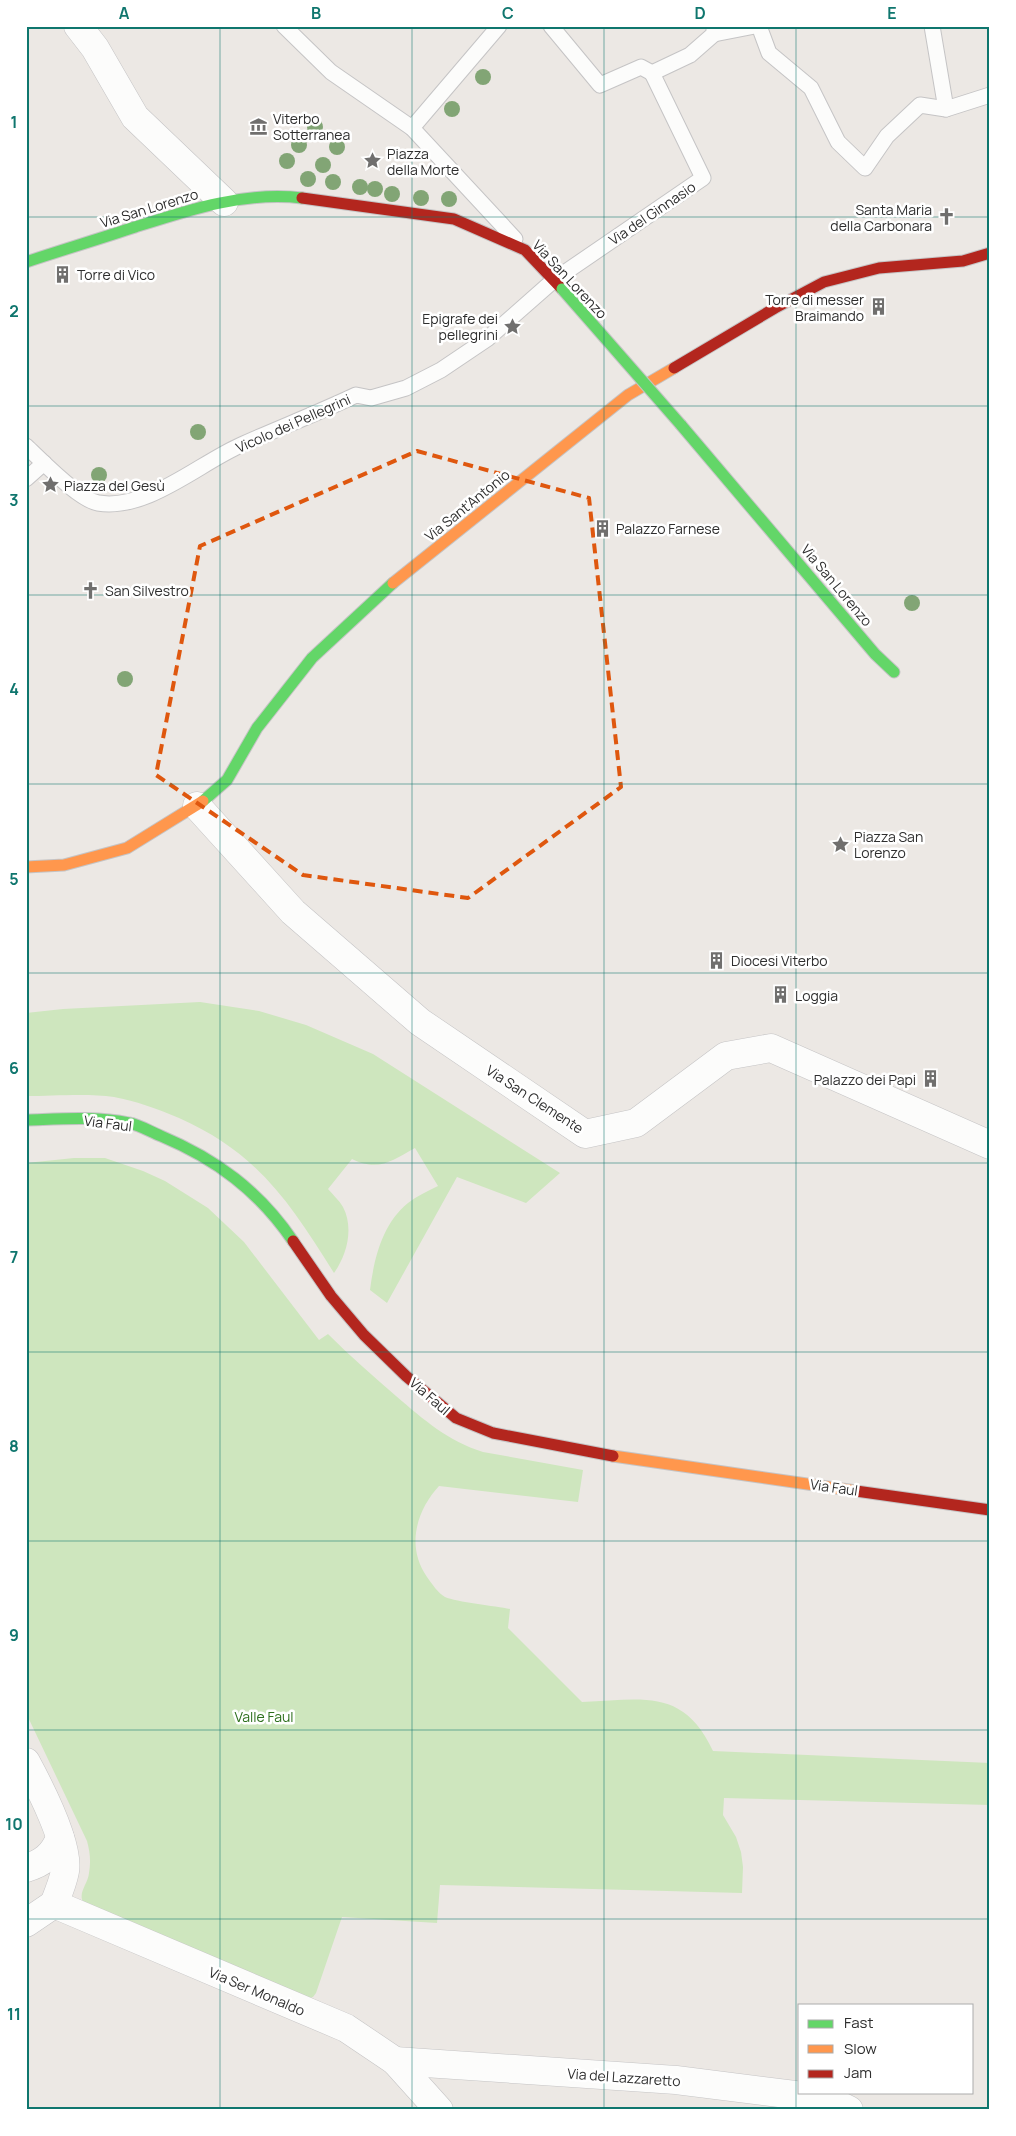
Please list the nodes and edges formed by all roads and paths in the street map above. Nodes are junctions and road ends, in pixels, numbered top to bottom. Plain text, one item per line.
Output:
1 (78, 26) edge
2 (284, 26) edge
3 (499, 26) edge
4 (551, 26) edge
5 (755, 26) edge
6 (759, 26) edge
7 (932, 26) edge
8 (714, 30) edge
9 (652, 73) junction
10 (990, 95) edge
11 (946, 109) junction
12 (412, 128) junction
13 (224, 202) junction
14 (525, 250) junction
15 (990, 253) edge
16 (26, 262) edge
17 (558, 285) junction
18 (26, 446) edge
19 (44, 463) junction
20 (26, 479) edge
21 (894, 672) dead end
22 (197, 806) junction
23 (26, 866) edge
24 (26, 1120) edge
25 (990, 1145) edge
26 (990, 1510) edge
27 (26, 1762) edge
28 (60, 1838) junction
29 (26, 1868) edge
30 (54, 1904) junction
31 (26, 1923) edge
32 (395, 2061) junction
33 (439, 2110) edge
34 (849, 2110) edge

1 - 13 street
2 - 12 lane
3 - 12 lane
4 - 9 lane
5 - 8 lane
6 - 11 lane
7 - 11 lane
8 - 9 lane
9 - 17 lane, Via del Ginnasio
10 - 11 lane
12 - 14 lane
13 - 14 street, Via San Lorenzo
13 - 16 street, Via San Lorenzo
14 - 17 street, Via San Lorenzo
15 - 22 street, Via Sant'Antonio
17 - 19 lane, Vicolo dei Pellegrini
17 - 21 street, Via San Lorenzo, bridge
18 - 19 lane
19 - 20 lane
22 - 23 street, Via Sant'Antonio
22 - 25 street, Via San Clemente
24 - 26 street, Via Faul
27 - 28 street
28 - 29 street
28 - 30 street
30 - 31 street
30 - 32 street, Via Ser Monaldo
32 - 33 street, Via Ser Monaldo
32 - 34 street, Via del Lazzaretto

